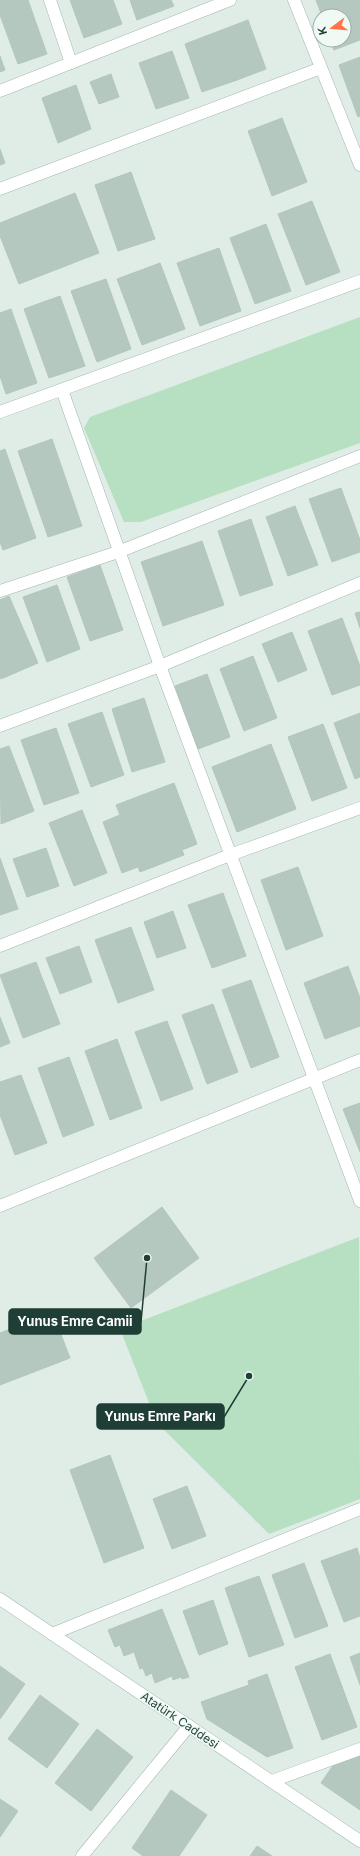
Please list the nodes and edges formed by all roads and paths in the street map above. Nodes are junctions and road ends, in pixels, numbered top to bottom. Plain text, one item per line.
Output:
1 (50, 0) edge
2 (230, 0) edge
3 (294, 0) edge
4 (72, 63) junction
5 (321, 68) junction
6 (0, 91) edge
7 (360, 165) edge
8 (0, 189) edge
9 (360, 281) edge
10 (62, 390) junction
11 (0, 412) edge
12 (360, 456) edge
13 (118, 552) junction
14 (360, 583) edge
15 (0, 591) edge
16 (160, 666) junction
17 (0, 726) edge
18 (360, 808) edge
19 (230, 855) junction
20 (0, 946) edge
21 (360, 1060) edge
22 (314, 1079) junction
23 (360, 1201) edge
24 (0, 1206) edge
25 (360, 1509) edge
26 (0, 1599) edge
27 (52, 1634) junction
28 (189, 1726) junction
29 (360, 1749) edge
30 (272, 1781) junction
31 (360, 1841) edge
32 (82, 1856) edge

1 - 4 street
2 - 4 street
3 - 5 street
4 - 6 street
5 - 7 street
5 - 8 street
9 - 10 street
10 - 11 street
10 - 13 street
12 - 13 street
13 - 15 street
13 - 16 street
14 - 16 street
16 - 17 street
16 - 19 street
18 - 19 street
19 - 20 street
19 - 22 street
21 - 22 street
22 - 23 street
22 - 24 street
25 - 27 street
26 - 27 street, Atatürk Caddesi
27 - 28 street, Atatürk Caddesi
28 - 30 street, Atatürk Caddesi
28 - 32 street
29 - 30 street
30 - 31 street, Atatürk Caddesi

